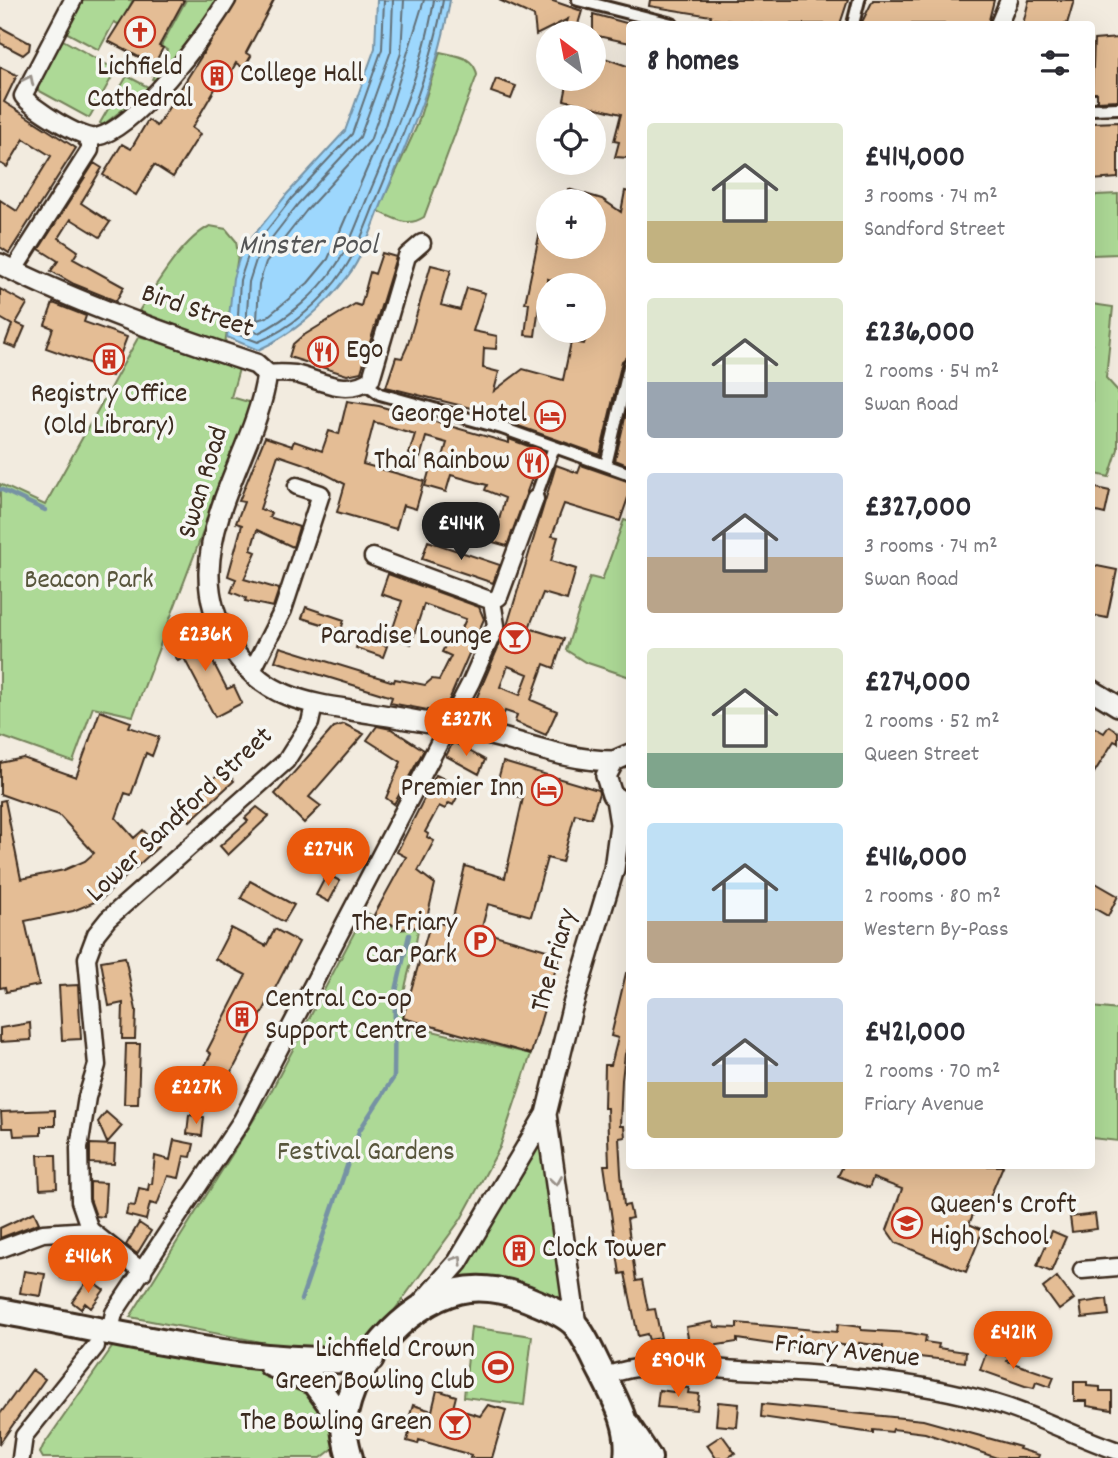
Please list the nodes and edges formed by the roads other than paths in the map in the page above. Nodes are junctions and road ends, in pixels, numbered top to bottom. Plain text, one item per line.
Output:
1 (73, 0) edge
2 (228, 0) edge
3 (578, 0) edge
4 (859, 0) edge
5 (1009, 0) edge
6 (660, 21) edge
7 (854, 21) edge
8 (1000, 21) edge
9 (1118, 108) edge
10 (1095, 109) edge
11 (85, 136) junction
12 (422, 243) dead end
13 (7, 268) edge
14 (267, 374) junction
15 (626, 380) edge
16 (365, 383) junction
17 (554, 447) junction
18 (606, 465) junction
19 (626, 472) edge
20 (297, 486) dead end
21 (535, 499) joint
22 (373, 557) dead end
23 (492, 601) junction
24 (251, 671) junction
25 (1095, 692) edge
26 (314, 705) junction
27 (1118, 706) edge
28 (446, 726) junction
29 (622, 757) edge
30 (583, 761) junction
31 (620, 804) edge
32 (546, 1114) junction
33 (90, 1230) junction
34 (0, 1249) edge
35 (1118, 1267) edge
36 (1083, 1270) dead end
37 (142, 1272) junction
38 (0, 1311) edge
39 (414, 1312) junction
40 (576, 1325) junction
41 (103, 1338) junction
42 (253, 1357) junction
43 (371, 1359) junction
44 (615, 1372) junction
45 (627, 1425) junction
46 (344, 1444) edge
47 (1118, 1451) edge
48 (21, 1458) edge
49 (627, 1458) edge
50 (649, 1458) edge

11 -> 1 street
2 - 11 street
3 - 6 street
4 - 7 street
5 - 8 street
9 - 10 street
11 - 13 street
12 - 16 street
13 - 14 street, Bird Street
14 - 16 street, Bird Street
14 - 24 street, Swan Road
15 - 18 street
16 - 17 street, Bird Street
17 - 18 street, Bird Street
17 - 21 street
18 - 19 street, Bird Street
20 - 24 street
21 - 23 street
22 - 23 street
23 - 28 street
24 - 26 street, Swan Road
25 - 27 street
26 - 28 street, Swan Road
26 - 33 street, Lower Sandford Street
28 - 30 street, Swan Road
28 - 37 street
29 - 30 street, Swan Road
29 - 31 street, The Friary
30 - 31 street, Swan Road
31 - 32 street, The Friary
39 -> 32 street, The Friary
32 -> 40 street, The Friary
33 - 34 street
33 - 37 street
35 - 36 street
37 - 41 street
38 - 41 highway
39 - 40 highway, The Friary
39 - 43 highway, The Friary
40 - 44 highway, The Friary
41 - 42 highway
41 - 48 street
42 - 43 highway
42 - 46 highway
43 - 46 highway, The Friary
44 - 45 highway, The Friary
44 - 47 street, Friary Avenue
45 - 49 highway, The Friary
45 - 50 highway, The Friary

